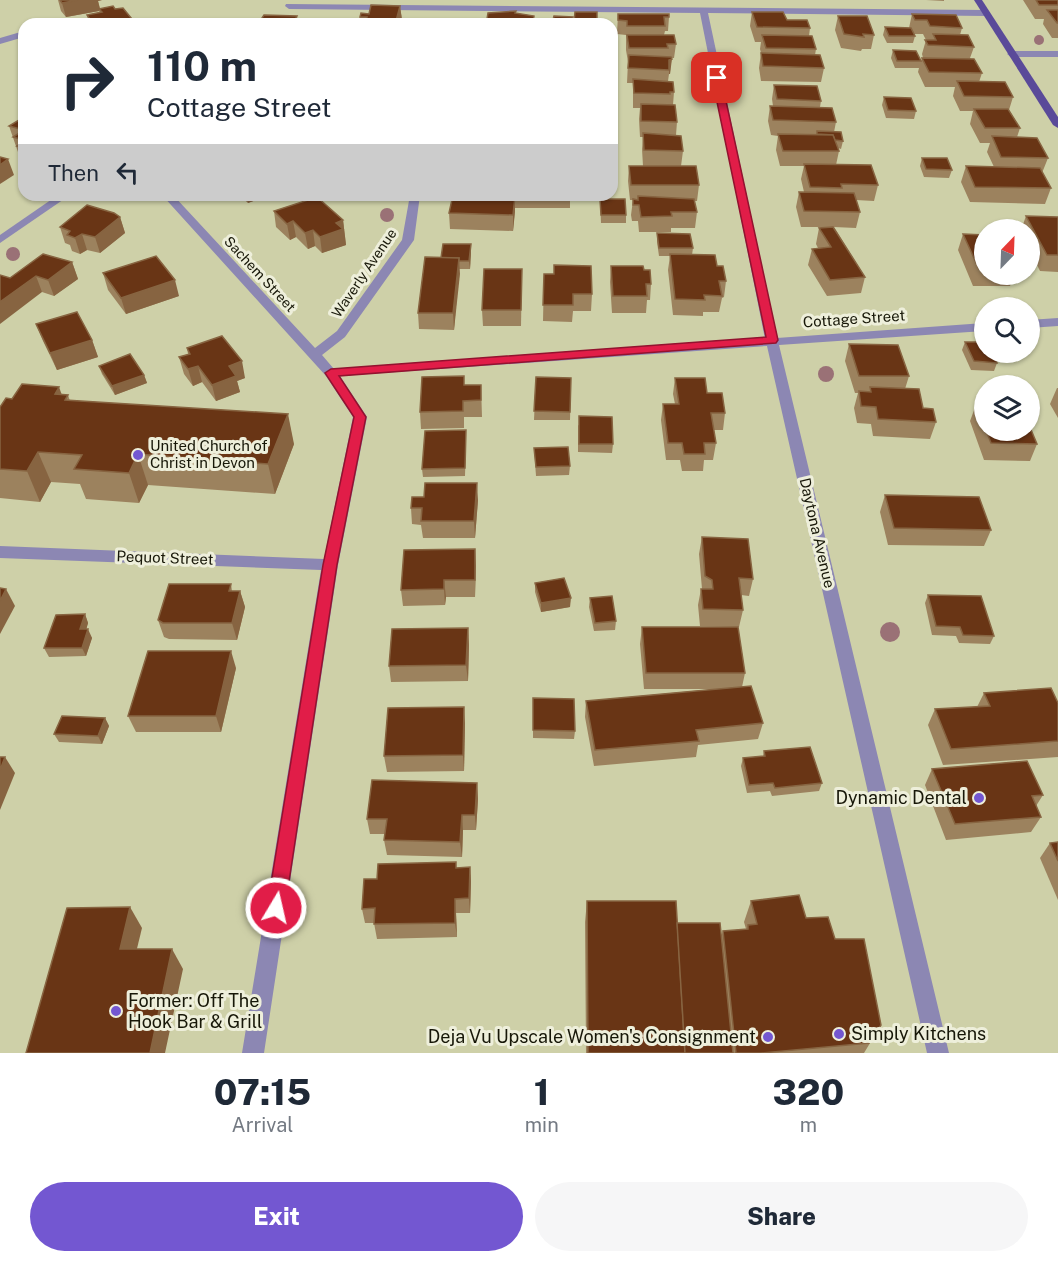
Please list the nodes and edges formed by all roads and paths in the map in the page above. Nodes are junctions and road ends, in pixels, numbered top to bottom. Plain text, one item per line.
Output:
1 (447, 0) edge
2 (978, 0) edge
3 (290, 6) dead end
4 (705, 12) junction
5 (445, 13) junction
6 (985, 13) junction
7 (18, 36) edge
8 (0, 41) edge
9 (1011, 54) junction
10 (1058, 54) edge
11 (1058, 125) edge
12 (56, 201) edge
13 (173, 201) edge
14 (414, 201) edge
15 (0, 240) edge
16 (1058, 322) edge
17 (1040, 323) edge
18 (974, 328) edge
19 (772, 340) junction
20 (314, 355) junction
21 (331, 373) junction
22 (0, 552) edge
23 (330, 565) junction
24 (253, 1053) edge
25 (938, 1053) edge

1 - 5 street
2 - 6 main road
3 - 5 street
4 - 5 street
4 - 6 street
4 - 19 street, Daytona Avenue
6 - 9 main road
7 - 8 street
9 - 10 street
9 - 11 main road
12 - 15 street
13 - 20 street, Sachem Street
14 - 20 street, Waverly Avenue
16 - 17 street
18 - 19 street, Cottage Street
19 - 21 street, Cottage Street
19 - 25 street, Daytona Avenue
20 - 21 street, Sachem Street
21 - 23 street, Sachem Street
22 - 23 street, Pequot Street
23 - 24 street, Sachem Street

